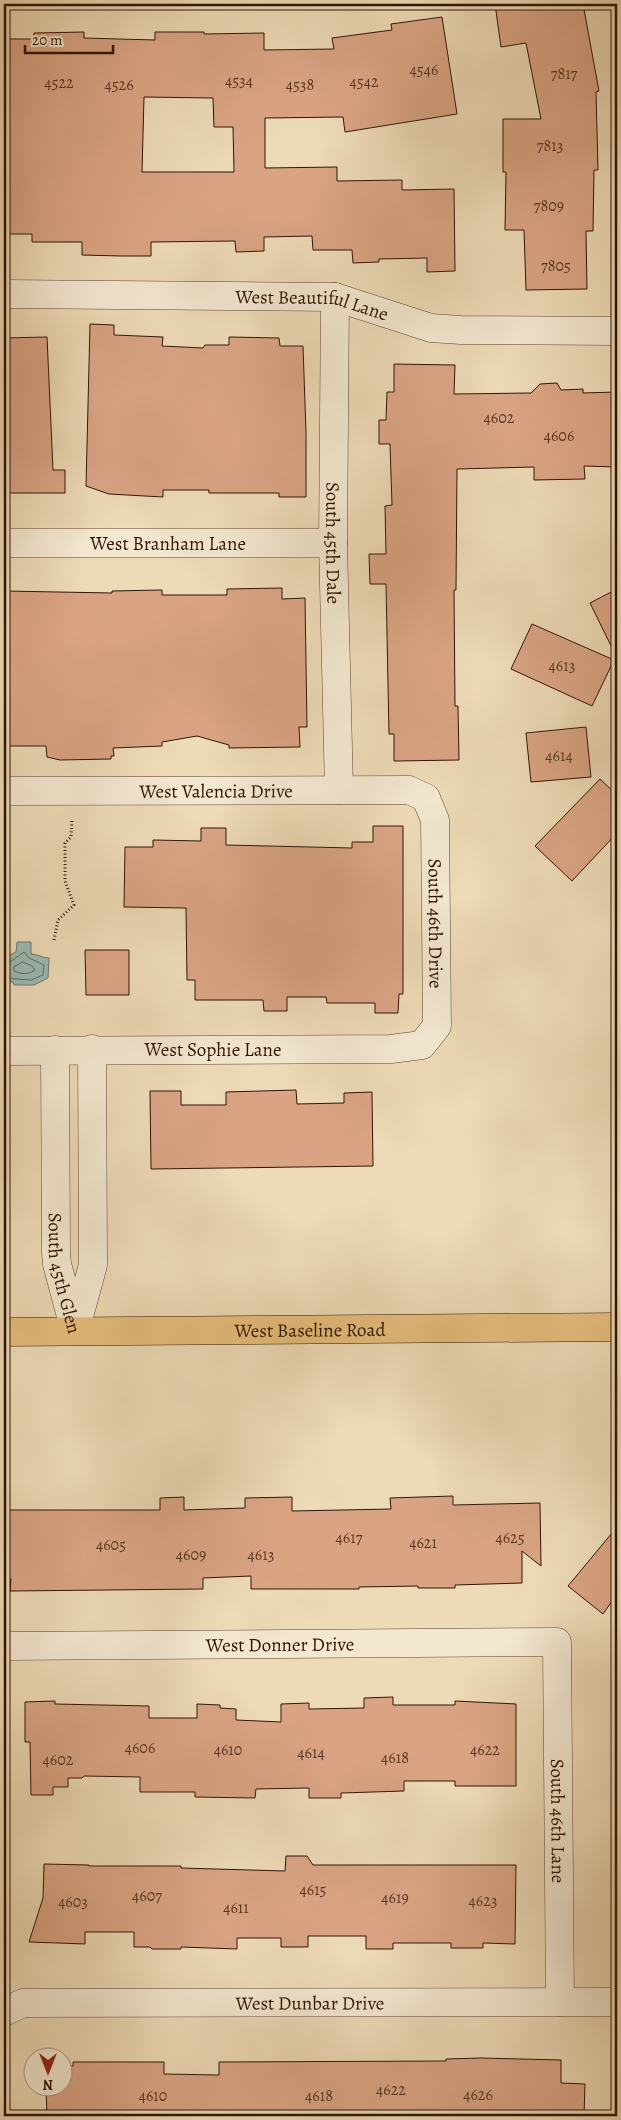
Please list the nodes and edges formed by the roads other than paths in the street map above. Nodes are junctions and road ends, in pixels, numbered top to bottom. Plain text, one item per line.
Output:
1 (4, 294) edge
2 (335, 297) junction
3 (617, 331) edge
4 (4, 543) edge
5 (333, 543) junction
6 (339, 790) junction
7 (4, 791) edge
8 (426, 798) joint
9 (422, 1045) joint
10 (92, 1049) junction
11 (4, 1050) edge
12 (56, 1050) junction
13 (56, 1163) junction
14 (93, 1164) junction
15 (617, 1327) edge
16 (75, 1331) junction
17 (4, 1332) edge
18 (557, 1642) joint
19 (4, 1646) edge
20 (560, 2002) junction
21 (617, 2002) edge
22 (4, 2012) edge

1 - 2 street, West Beautiful Lane
2 - 3 street, West Beautiful Lane
2 - 5 street, South 45th Dale
4 - 5 street, West Branham Lane
5 - 6 street, South 45th Dale
6 - 7 street, West Valencia Drive
6 - 8 street, West Valencia Drive
8 - 9 street, South 46th Drive
9 - 10 street, West Sophie Lane
10 - 12 street, West Sophie Lane
10 - 14 street, South 45th Glen
11 - 12 street, West Sophie Lane
12 - 13 street, South 45th Glen
13 - 14 street
13 - 16 street, South 45th Glen
14 - 16 street, South 45th Glen
15 - 16 main road, West Baseline Road
16 - 17 main road, West Baseline Road
18 - 19 street, West Donner Drive
18 - 20 street, South 46th Lane
20 - 21 street, West Dunbar Drive
20 - 22 street, West Dunbar Drive

